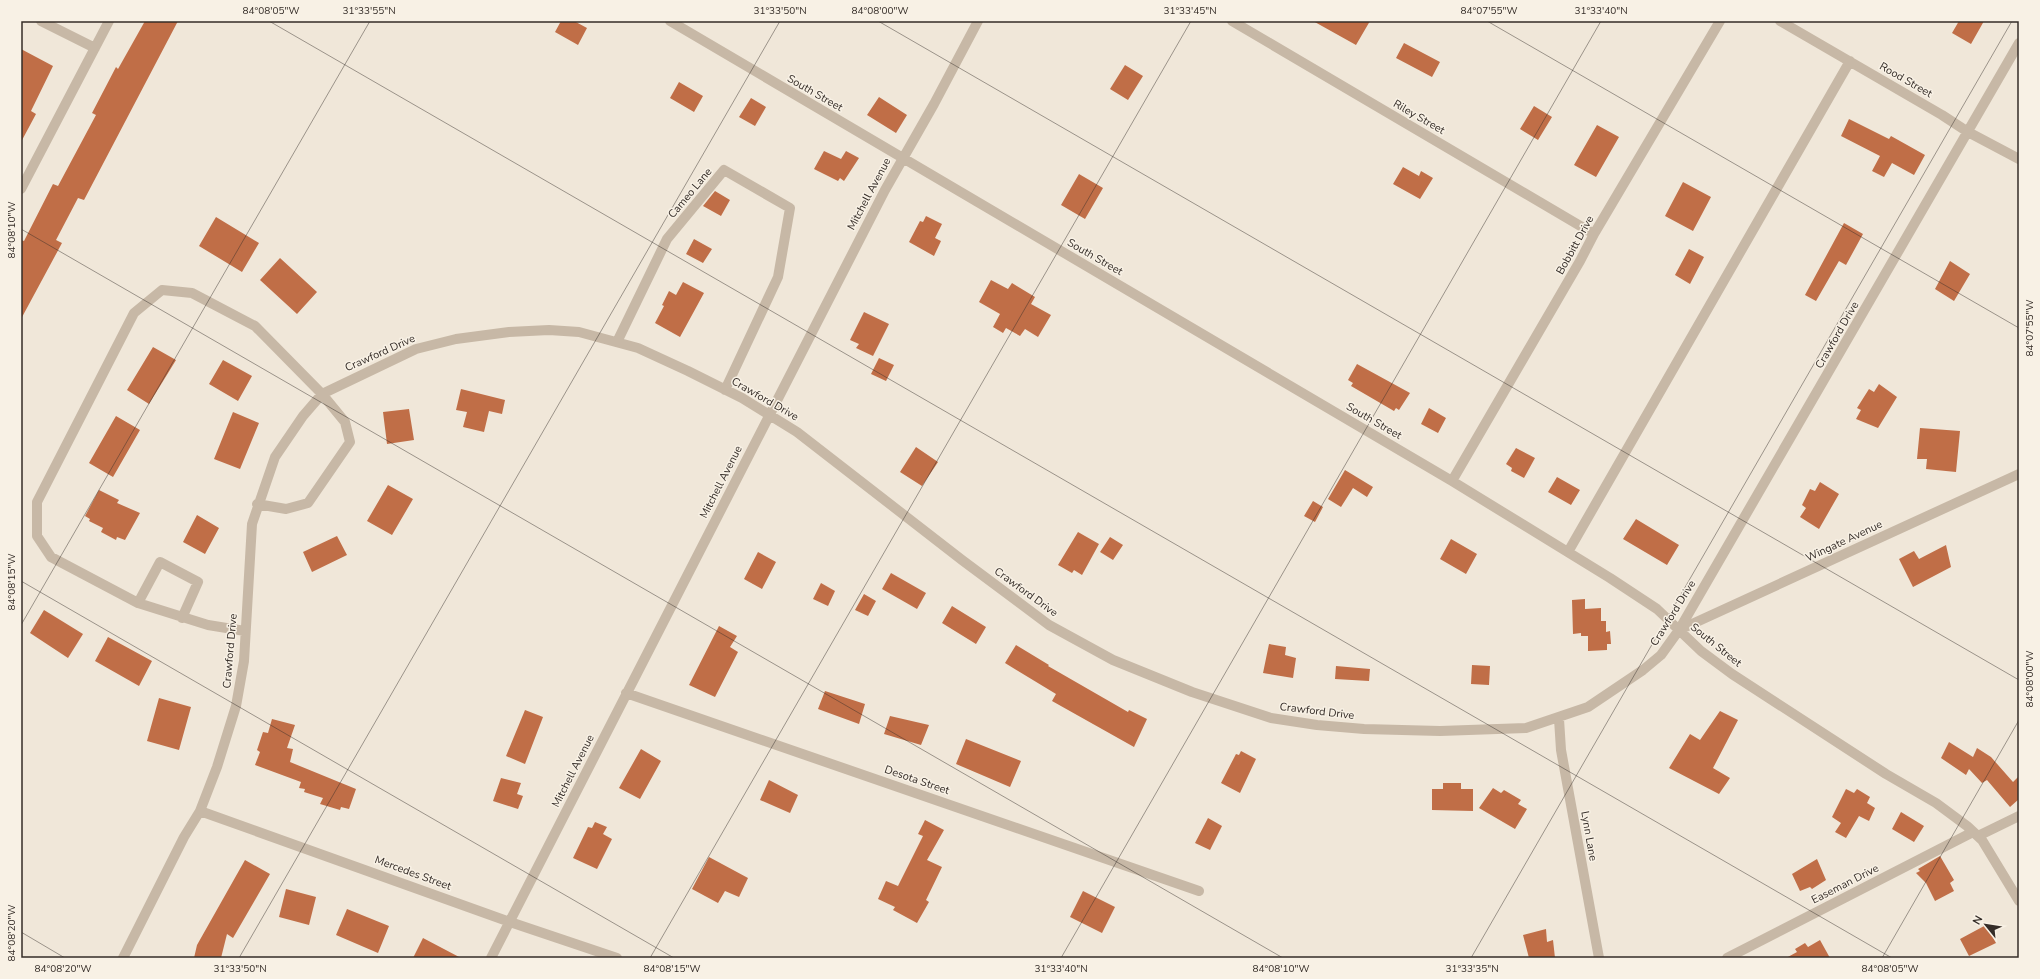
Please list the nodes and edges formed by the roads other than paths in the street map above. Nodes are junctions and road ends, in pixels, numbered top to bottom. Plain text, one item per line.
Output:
1 (41, 21) edge
2 (109, 21) edge
3 (670, 21) edge
4 (978, 21) edge
5 (1232, 21) edge
6 (1720, 21) edge
7 (1780, 21) edge
8 (2019, 43) edge
9 (95, 48) junction
10 (1850, 61) junction
11 (1968, 132) junction
12 (902, 158) junction
13 (2019, 159) edge
14 (21, 189) edge
15 (1594, 234) junction
16 (617, 342) junction
17 (725, 390) junction
18 (322, 394) junction
19 (769, 414) junction
20 (2019, 474) edge
21 (1452, 481) junction
22 (257, 504) junction
23 (1568, 552) junction
24 (138, 603) junction
25 (182, 618) junction
26 (1679, 630) junction
27 (245, 631) junction
28 (626, 693) junction
29 (1558, 719) junction
30 (200, 811) junction
31 (2019, 816) edge
32 (1976, 834) junction
33 (1199, 891) dead end
34 (2019, 901) edge
35 (510, 922) junction
36 (123, 958) edge
37 (491, 958) edge
38 (617, 958) edge
39 (1599, 958) edge
40 (1727, 958) edge

1 - 9 street
2 - 9 street
3 - 12 street, South Street
4 - 12 street, Mitchell Avenue
5 - 15 street, Riley Street
6 - 15 street, Bobbitt Drive
7 - 10 street, Rood Street
8 - 11 street, Crawford Drive
9 - 14 street
10 - 11 street, Rood Street
10 - 23 street
11 - 13 street, Rood Street
11 - 26 street, Crawford Drive
12 - 19 street, Mitchell Avenue
12 - 21 street, South Street
15 - 21 street, Bobbitt Drive
16 - 17 street, Crawford Drive
16 - 17 street, Cameo Lane
16 - 18 street, Crawford Drive
17 - 19 street, Crawford Drive
18 - 22 street, Crawford Drive
18 - 22 street
18 - 24 street
19 - 28 street, Mitchell Avenue
19 - 29 street, Crawford Drive
20 - 26 street, Wingate Avenue
21 - 23 street, South Street
22 - 27 street, Crawford Drive
23 - 26 street, South Street
24 - 25 street
24 - 25 street
25 - 27 street
26 - 29 street, Crawford Drive
26 - 32 street, South Street
27 - 30 street, Crawford Drive
28 - 33 street, Desota Street
28 - 35 street, Mitchell Avenue
29 - 39 street, Lynn Lane
30 - 35 street, Mercedes Street
30 - 36 street, Crawford Drive
31 - 32 street, Easeman Drive
32 - 34 street, South Street
32 - 40 street, Easeman Drive
35 - 37 street, Mitchell Avenue
35 - 38 street, Mercedes Street

